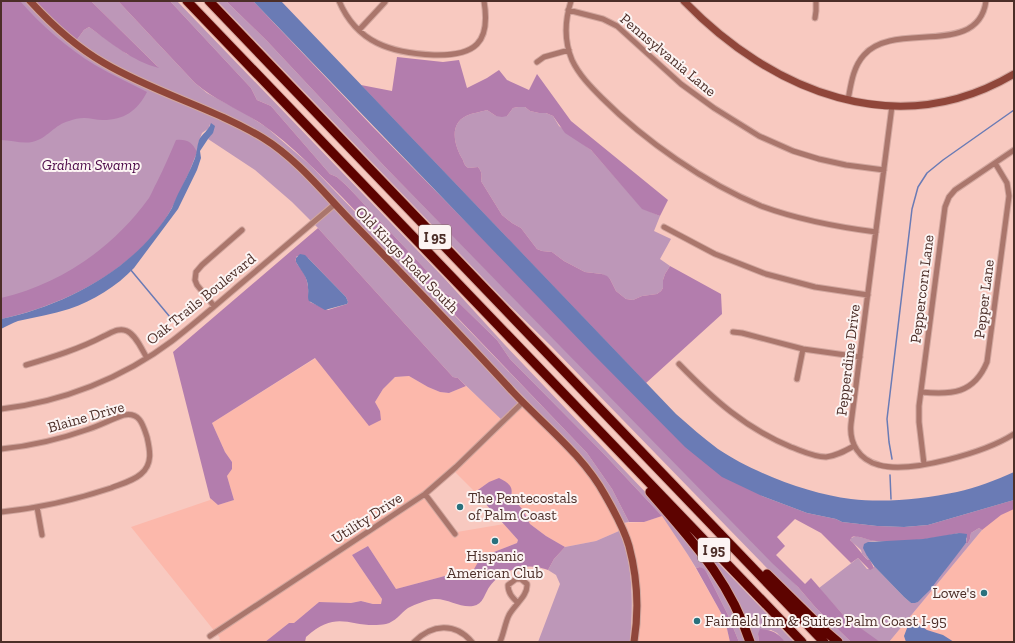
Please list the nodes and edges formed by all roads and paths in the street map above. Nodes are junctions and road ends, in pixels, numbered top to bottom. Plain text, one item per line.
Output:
1 (30, 1) edge
2 (187, 1) edge
3 (209, 1) edge
4 (339, 1) edge
5 (484, 1) edge
6 (571, 1) edge
7 (684, 1) edge
8 (816, 1) edge
9 (986, 1) edge
10 (385, 2) dead end
11 (568, 10) junction
12 (815, 18) dead end
13 (359, 30) junction
14 (569, 50) junction
15 (537, 62) dead end
16 (1014, 74) edge
17 (848, 100) junction
18 (892, 106) junction
19 (1014, 150) edge
20 (995, 163) junction
21 (884, 170) junction
22 (335, 204) junction
23 (664, 227) dead end
24 (242, 230) dead end
25 (876, 232) junction
26 (868, 295) junction
27 (214, 306) junction
28 (733, 332) dead end
29 (803, 349) junction
30 (860, 357) junction
31 (147, 358) junction
32 (26, 364) dead end
33 (679, 364) dead end
34 (797, 379) dead end
35 (921, 392) junction
36 (523, 402) junction
37 (1, 409) edge
38 (1014, 434) edge
39 (854, 446) junction
40 (1, 449) edge
41 (625, 458) junction
42 (924, 464) junction
43 (661, 472) junction
44 (425, 494) junction
45 (37, 507) junction
46 (1, 512) edge
47 (455, 534) dead end
48 (42, 535) dead end
49 (518, 603) junction
50 (210, 636) dead end
51 (414, 642) edge
52 (472, 642) edge
53 (500, 642) edge
54 (634, 642) edge
55 (750, 642) edge
56 (802, 642) edge
57 (824, 642) edge
58 (838, 642) edge

1 - 22 street, Old Kings Road South
2 - 41 highway, I 95
3 - 43 highway, I 95
4 - 13 street
5 - 13 street
6 - 11 street
7 - 17 street
8 - 12 street
9 - 17 street
10 - 13 street
11 - 14 street
11 - 21 street, Pennsylvania Lane
14 - 15 street
14 - 25 street
16 - 18 street
17 - 18 street
18 - 21 street, Pepperdine Drive
19 - 20 street, Peppercorn Lane
20 - 35 street, Peppercorn Lane
20 - 35 street, Pepper Lane
21 - 25 street, Pepperdine Drive
22 - 27 street, Oak Trails Boulevard
22 - 36 street, Old Kings Road South
23 - 26 street
24 - 27 street
25 - 26 street, Pepperdine Drive
26 - 30 street, Pepperdine Drive
27 - 31 street, Oak Trails Boulevard
28 - 29 street
29 - 30 street
29 - 34 street
30 - 39 street, Pepperdine Drive
31 - 32 street
31 - 37 street, Oak Trails Boulevard
33 - 39 street
35 - 42 street, Peppercorn Lane
36 - 44 street, Utility Drive
36 - 54 street, Old Kings Road South
38 - 42 street
39 - 42 street
40 - 45 street, Blaine Drive
41 - 55 highway
41 - 56 highway, I 95
43 - 57 highway, I 95
43 - 58 highway
44 - 47 street
44 - 50 street, Utility Drive
45 - 46 street, Blaine Drive
45 - 48 street
49 - 49 street
49 - 53 street
51 - 52 street

